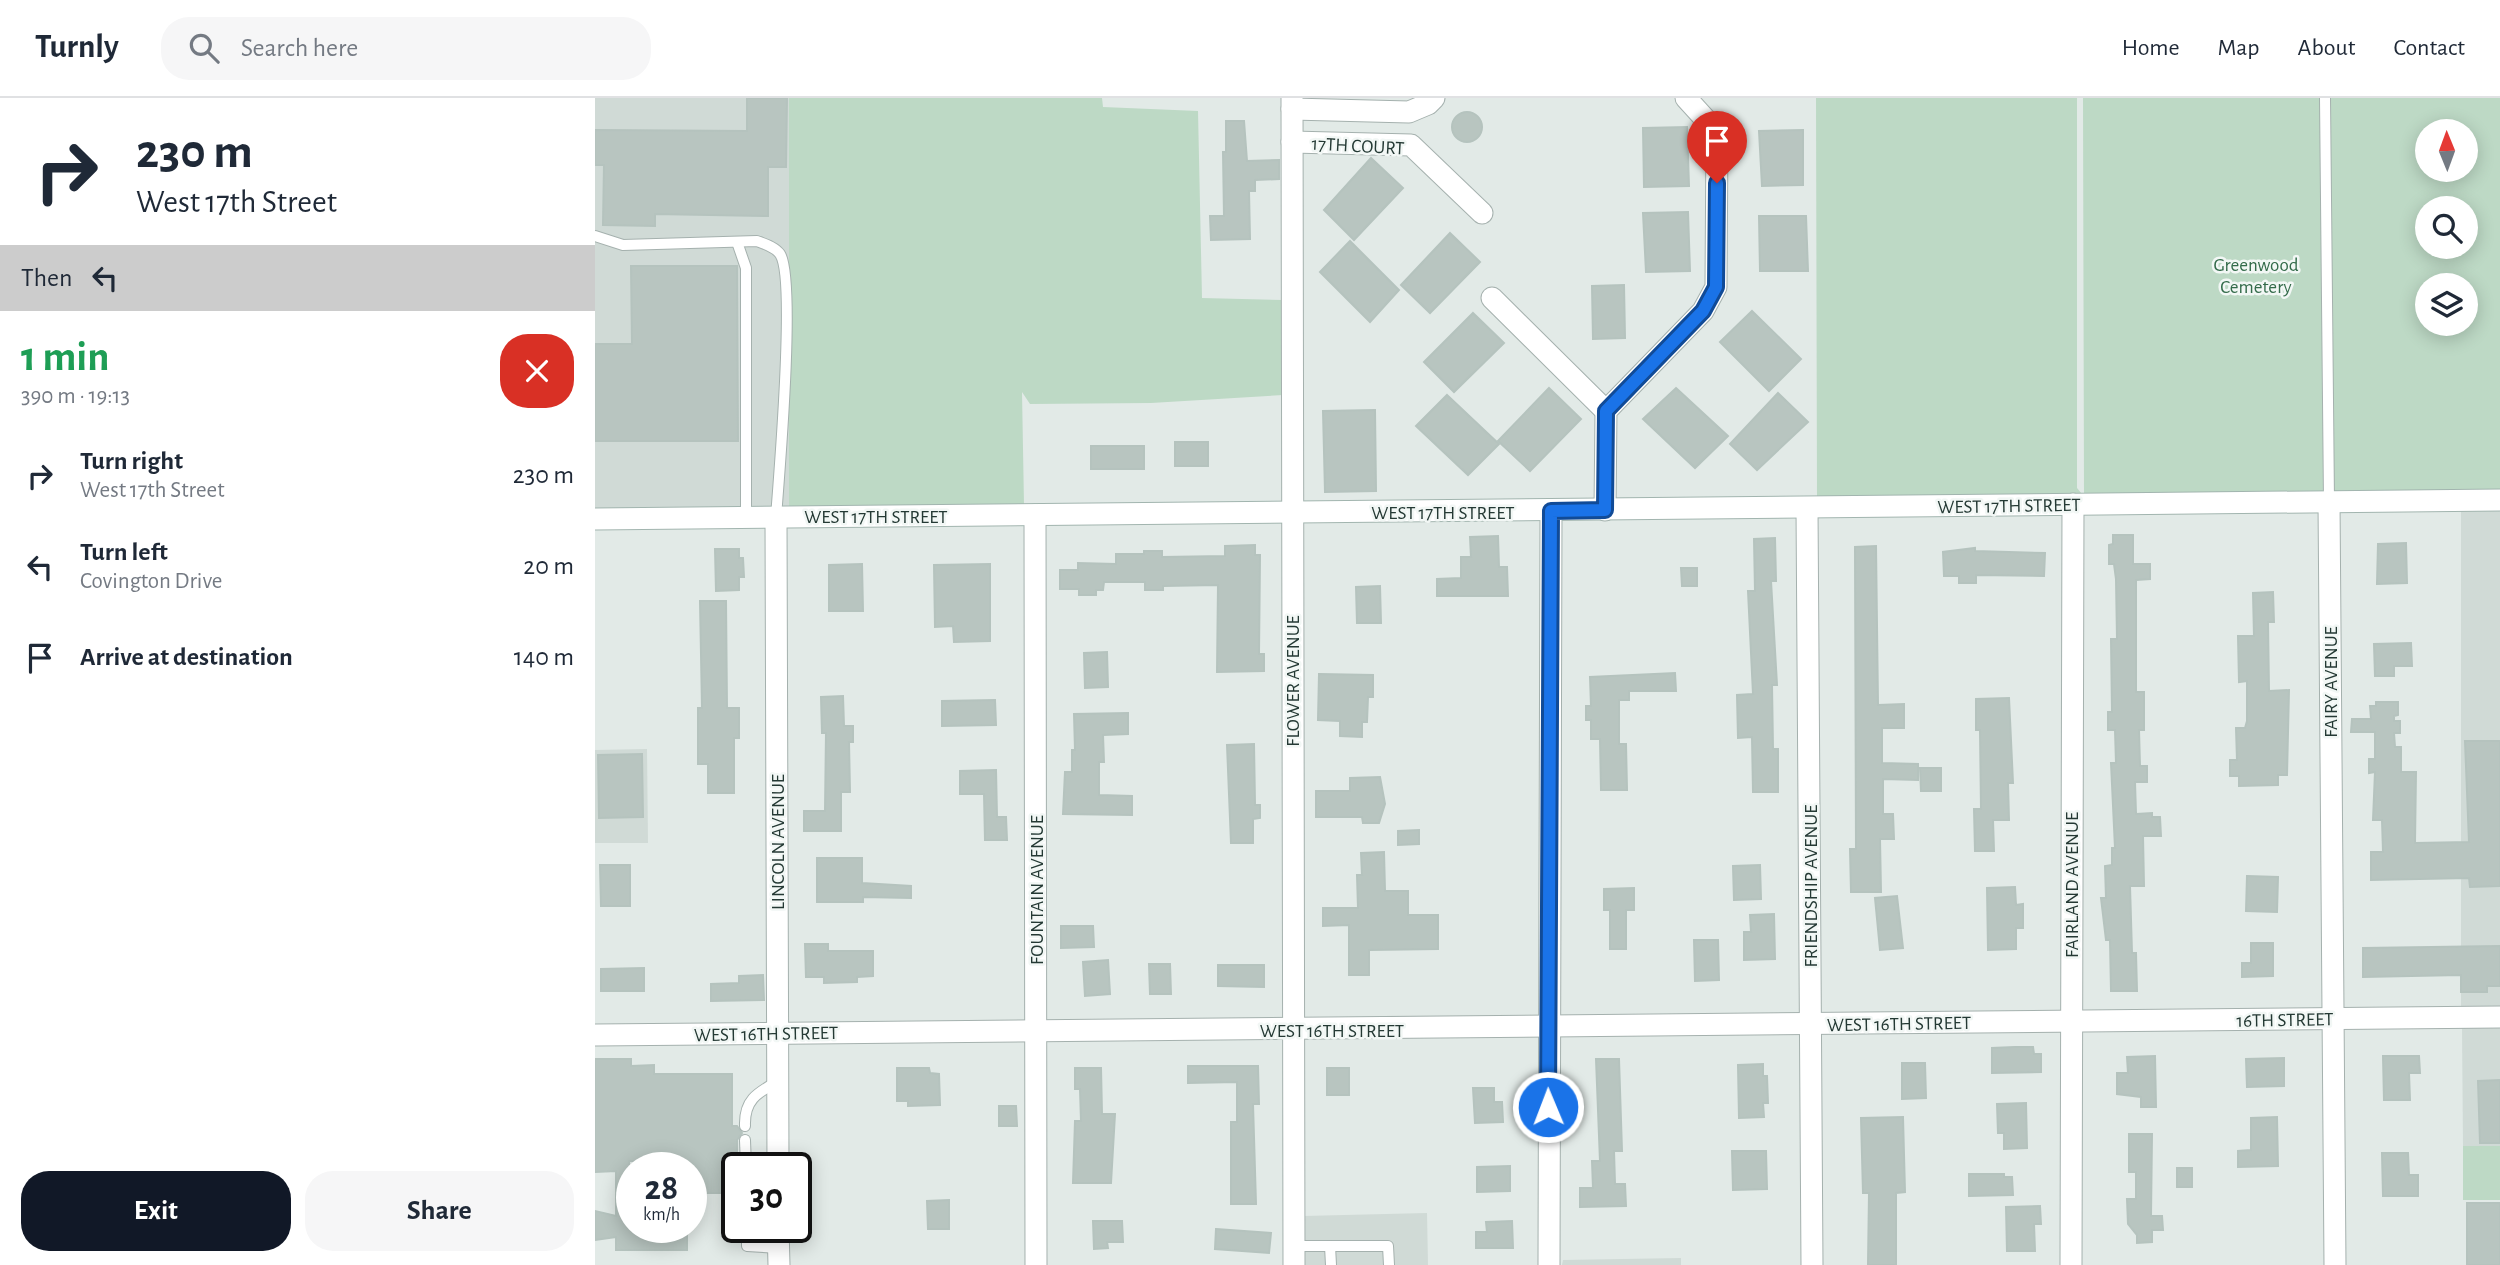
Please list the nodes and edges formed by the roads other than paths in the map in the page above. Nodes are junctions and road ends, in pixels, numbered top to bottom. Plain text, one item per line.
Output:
1 (1434, 98) edge
2 (1686, 98) edge
3 (2325, 98) edge
4 (1292, 104) edge
5 (1292, 142) junction
6 (1482, 213) dead end
7 (595, 236) edge
8 (737, 242) junction
9 (1492, 298) dead end
10 (1606, 411) junction
11 (2500, 500) edge
12 (2329, 502) junction
13 (2073, 504) junction
14 (1807, 508) junction
15 (1605, 510) junction
16 (1551, 511) junction
17 (1291, 513) junction
18 (1035, 515) junction
19 (746, 517) junction
20 (776, 517) junction
21 (595, 519) edge
22 (2500, 1017) edge
23 (2331, 1019) junction
24 (2070, 1021) junction
25 (1811, 1024) junction
26 (1548, 1028) junction
27 (1034, 1031) junction
28 (1294, 1031) junction
29 (777, 1033) junction
30 (595, 1035) edge
31 (778, 1081) junction
32 (745, 1126) dead end
33 (745, 1140) dead end
34 (745, 1152) edge
35 (778, 1152) edge
36 (747, 1243) edge
37 (1330, 1246) junction
38 (779, 1247) edge
39 (1294, 1255) edge
40 (1036, 1265) edge
41 (1331, 1265) edge
42 (1389, 1265) edge
43 (1549, 1265) edge
44 (1812, 1265) edge
45 (2071, 1265) edge
46 (2335, 1265) edge

1 - 4 street
2 - 10 street
3 - 12 lane, FAIRY AVENUE
4 - 5 street, FLOWER AVENUE
5 - 6 street, 17TH COURT
5 - 17 street, FLOWER AVENUE
7 - 8 lane
8 - 19 lane
8 - 20 lane
9 - 10 street
10 - 15 street
11 - 12 street, WEST 17TH STREET
12 - 13 street, WEST 17TH STREET
12 - 23 street, FAIRY AVENUE
13 - 14 street, WEST 17TH STREET
13 - 24 street, FAIRLAND AVENUE
14 - 15 street, WEST 17TH STREET
14 - 25 street, FRIENDSHIP AVENUE
15 - 16 street, WEST 17TH STREET
16 - 17 street, WEST 17TH STREET
16 - 26 street
17 - 18 street, WEST 17TH STREET
17 - 28 street, FLOWER AVENUE
18 - 20 street, WEST 17TH STREET
18 - 27 street, FOUNTAIN AVENUE
19 - 20 street, WEST 17TH STREET
19 - 21 street, WEST 17TH STREET
20 - 29 street, LINCOLN AVENUE
22 - 23 street, 16TH STREET
23 - 24 street, 16TH STREET
23 - 46 street, FAIRY AVENUE
24 - 25 street, WEST 16TH STREET
24 - 45 street, FAIRLAND AVENUE
25 - 26 street, WEST 16TH STREET
25 - 44 street, FRIENDSHIP AVENUE
26 - 28 street, WEST 16TH STREET
26 - 43 street
27 - 28 street, WEST 16TH STREET
27 - 29 street, WEST 16TH STREET
27 - 40 street, FOUNTAIN AVENUE
28 - 39 street, FLOWER AVENUE
29 - 30 street, WEST 16TH STREET
29 - 31 street, LINCOLN AVENUE
31 - 32 lane
31 - 35 street, LINCOLN AVENUE
33 - 34 lane
36 - 38 lane
37 - 39 lane
37 - 41 lane
37 - 42 lane

